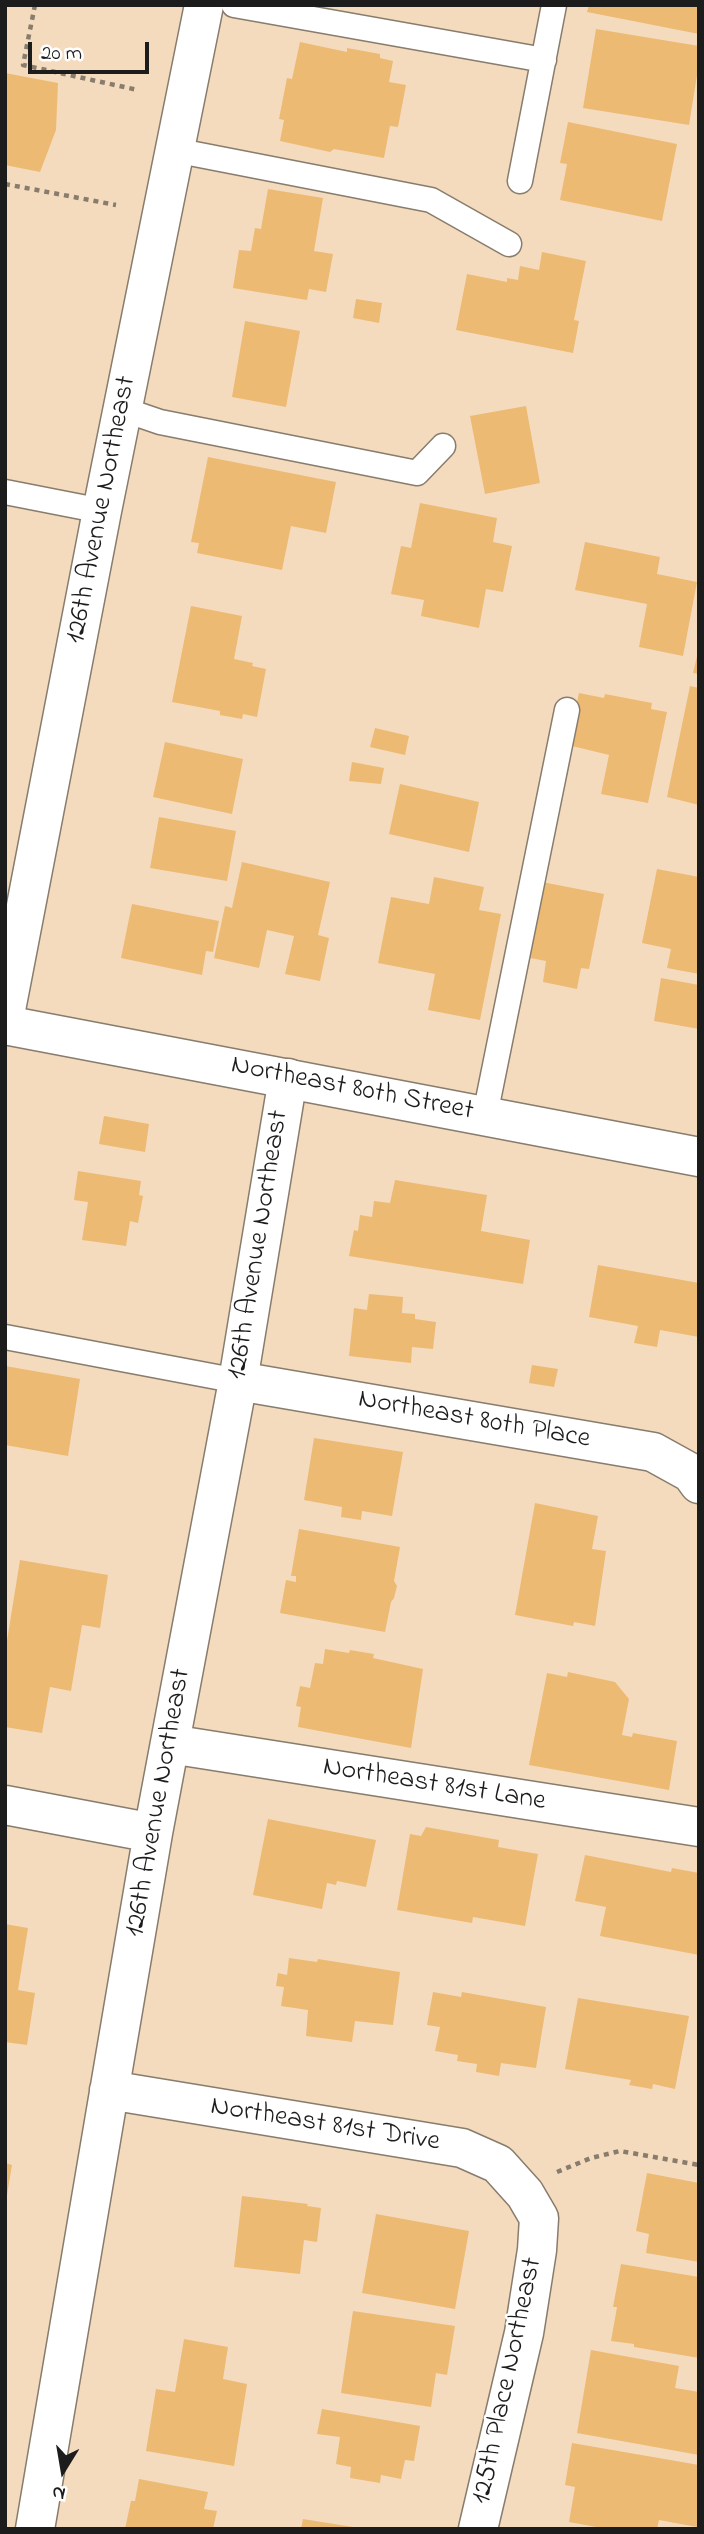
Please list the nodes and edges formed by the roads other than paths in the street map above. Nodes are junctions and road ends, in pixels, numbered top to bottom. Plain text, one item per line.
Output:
1 (204, 5) edge
2 (234, 5) edge
3 (554, 5) edge
4 (544, 60) junction
5 (174, 150) junction
6 (520, 181) dead end
7 (509, 244) dead end
8 (122, 410) junction
9 (443, 446) dead end
10 (5, 492) edge
11 (102, 511) junction
12 (567, 710) dead end
13 (5, 1015) edge
14 (5, 1025) edge
15 (288, 1078) junction
16 (485, 1115) junction
17 (699, 1157) edge
18 (5, 1337) edge
19 (238, 1381) junction
20 (699, 1484) edge
21 (170, 1744) junction
22 (5, 1805) edge
23 (699, 1827) edge
24 (153, 1833) junction
25 (109, 2090) junction
26 (525, 2194) joint
27 (35, 2529) edge
28 (478, 2529) edge

1 - 5 street, 126th Avenue Northeast
2 - 4 lane
3 - 4 lane
4 - 6 lane
5 - 7 lane
5 - 8 street, 126th Avenue Northeast
8 - 9 lane
8 - 11 street, 126th Avenue Northeast
10 - 11 lane
11 - 13 street, 126th Avenue Northeast
12 - 16 lane
14 - 15 street, Northeast 80th Street
15 - 16 street, Northeast 80th Street
15 - 19 street, 126th Avenue Northeast
16 - 17 street, Northeast 80th Street
18 - 19 lane
19 - 20 street, Northeast 80th Place
19 - 21 street, 126th Avenue Northeast
21 - 23 street, Northeast 81st Lane
21 - 24 street, 126th Avenue Northeast
22 - 24 street
24 - 25 street, 126th Avenue Northeast
25 - 26 street, Northeast 81st Drive
25 - 27 street, 126th Avenue Northeast
26 - 28 street, 125th Place Northeast

